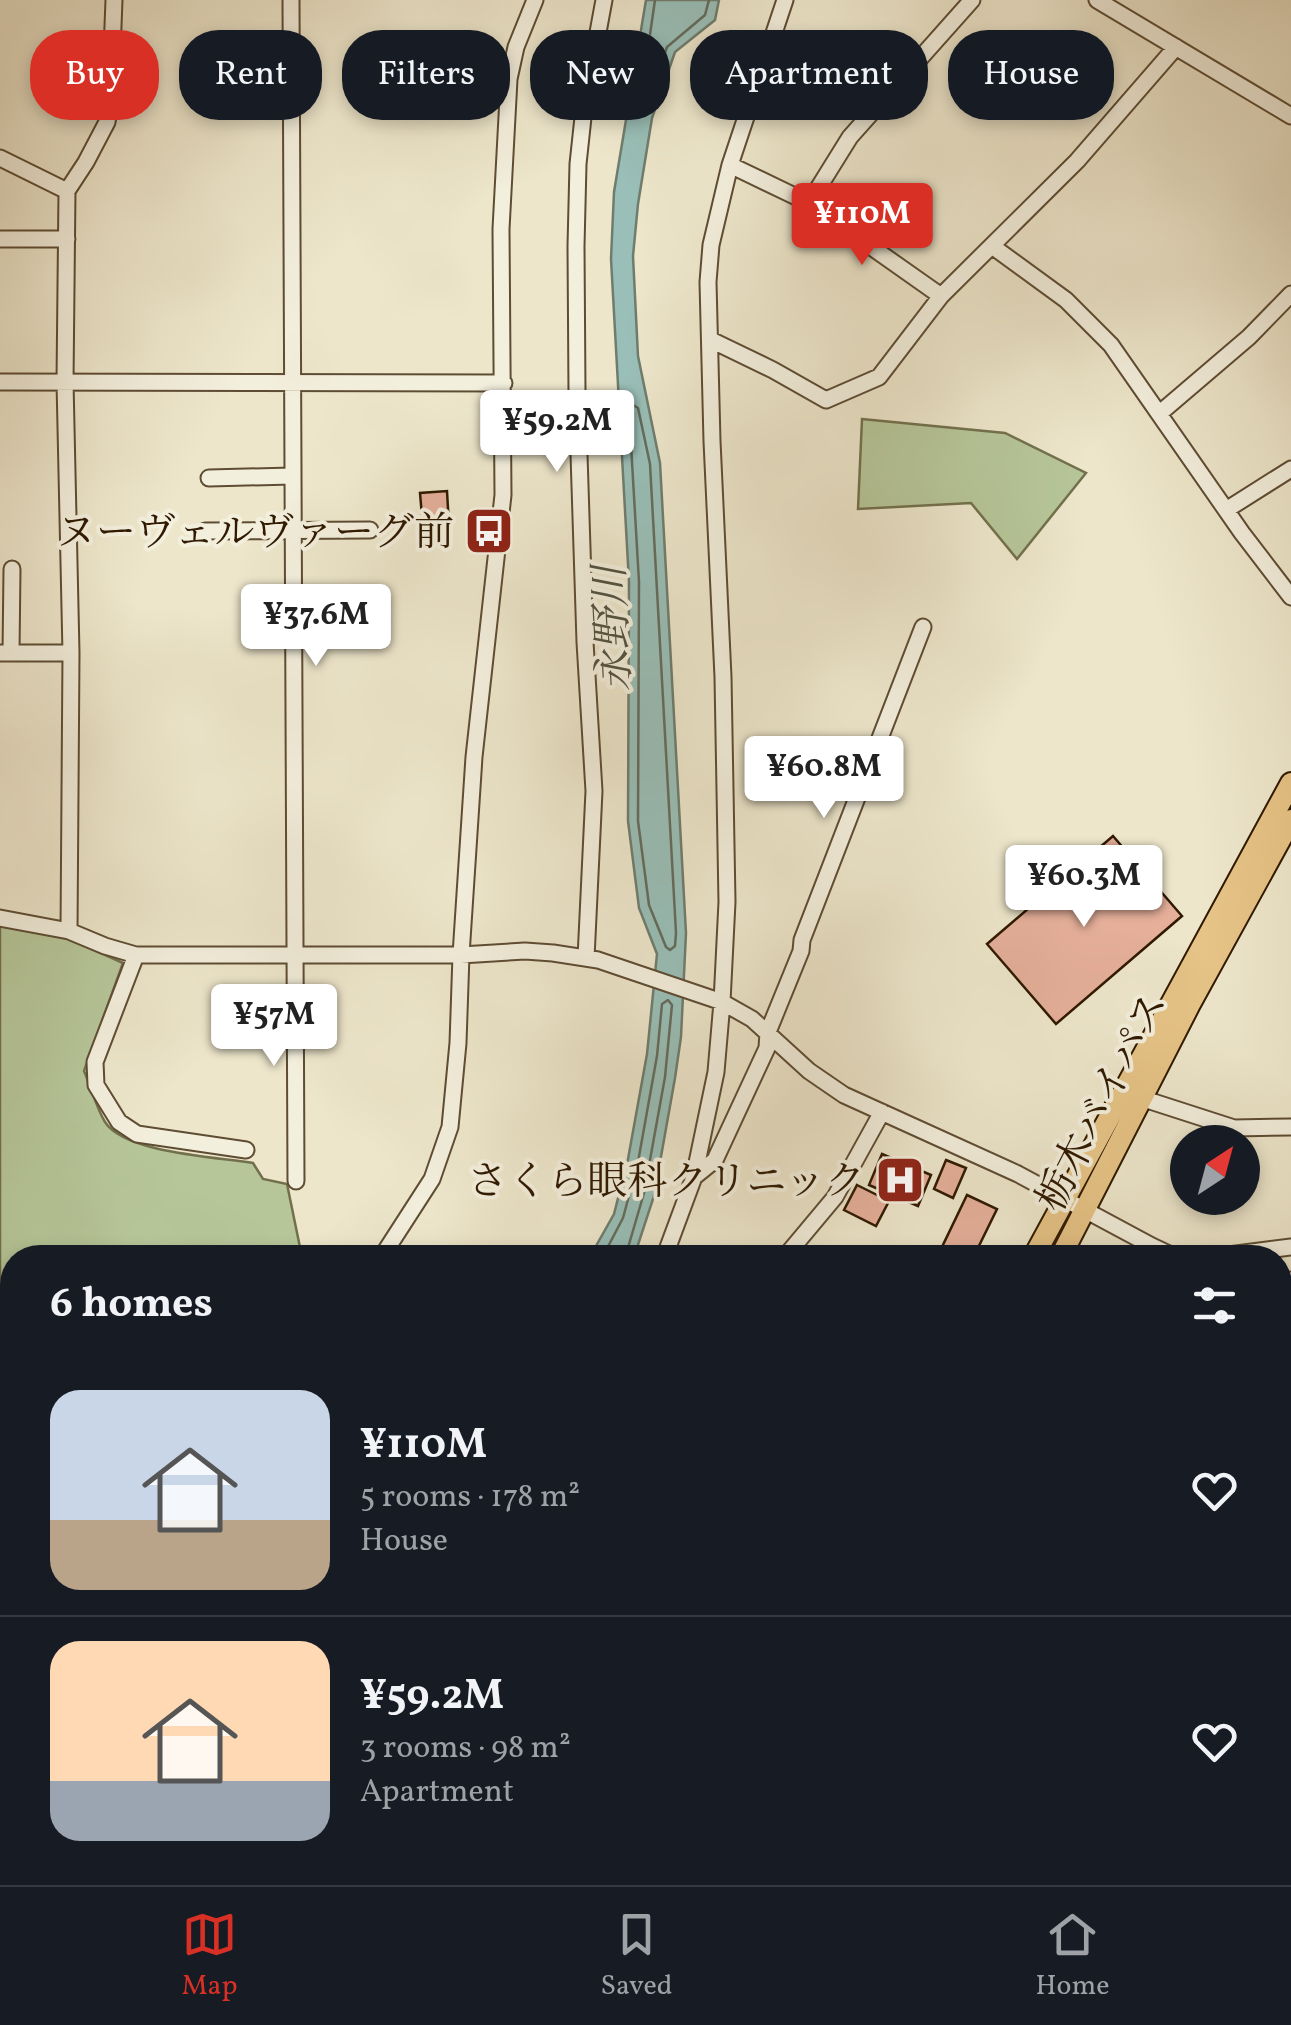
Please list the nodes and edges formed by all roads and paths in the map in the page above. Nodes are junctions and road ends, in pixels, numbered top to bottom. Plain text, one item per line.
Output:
1 (114, 0) edge
2 (291, 0) edge
3 (535, 0) edge
4 (604, 0) edge
5 (785, 0) edge
6 (972, 0) edge
7 (1097, 0) edge
8 (1176, 47) junction
9 (1291, 116) edge
10 (0, 158) edge
11 (730, 165) junction
12 (67, 191) junction
13 (809, 203) junction
14 (0, 239) edge
15 (67, 239) junction
16 (992, 246) junction
17 (1291, 294) edge
18 (942, 296) junction
19 (711, 340) junction
20 (291, 381) junction
21 (0, 382) edge
22 (64, 382) junction
23 (504, 382) junction
24 (1160, 413) junction
25 (1291, 469) edge
26 (292, 476) junction
27 (209, 478) dead end
28 (1226, 510) junction
29 (206, 530) dead end
30 (292, 530) junction
31 (370, 530) dead end
32 (12, 569) dead end
33 (1291, 597) edge
34 (923, 628) dead end
35 (6, 653) edge
36 (71, 653) junction
37 (1291, 782) edge
38 (1291, 820) edge
39 (0, 918) edge
40 (69, 931) junction
41 (136, 955) junction
42 (296, 956) junction
43 (461, 956) junction
44 (592, 959) junction
45 (717, 999) junction
46 (768, 1032) junction
47 (1141, 1098) junction
48 (882, 1112) junction
49 (1291, 1127) edge
50 (246, 1150) dead end
51 (694, 1177) junction
52 (296, 1181) dead end
53 (1075, 1204) junction
54 (389, 1245) edge
55 (669, 1245) edge
56 (795, 1245) edge
57 (1043, 1245) edge
58 (1064, 1245) edge
59 (1150, 1245) edge

1 - 12 street
2 - 20 street
3 - 23 street
4 - 44 street
5 - 11 street
6 - 13 street
7 - 8 street
8 - 9 street
8 - 16 street
10 - 12 street
11 - 13 street
11 - 19 street
12 - 15 street
13 - 18 street
14 - 15 street
15 - 22 street
16 - 18 street
16 - 24 street
17 - 24 street
18 - 19 street
19 - 45 street
20 - 22 street
20 - 23 street
20 - 26 street
21 - 22 street
22 - 36 street
23 - 43 street
24 - 28 street
25 - 28 street
26 - 27 street
26 - 30 street
28 - 33 street
29 - 30 street
30 - 31 street
30 - 42 street
32 - 35 street
34 - 46 street
35 - 36 street
36 - 40 street
37 - 53 main road, 栃木バイパス
38 - 47 main road, 栃木バイパス
39 - 40 street
40 - 41 street
41 - 42 street
41 - 50 street
42 - 43 street
42 - 52 street
43 - 44 street
43 - 54 street
44 - 45 street
45 - 46 street
45 - 51 street
46 - 48 street
46 - 51 street
47 - 49 street
47 - 53 main road, 栃木バイパス
48 - 53 street
48 - 56 street
51 - 55 street
53 - 57 main road, 栃木バイパス
53 - 58 main road, 栃木バイパス
53 - 59 street

